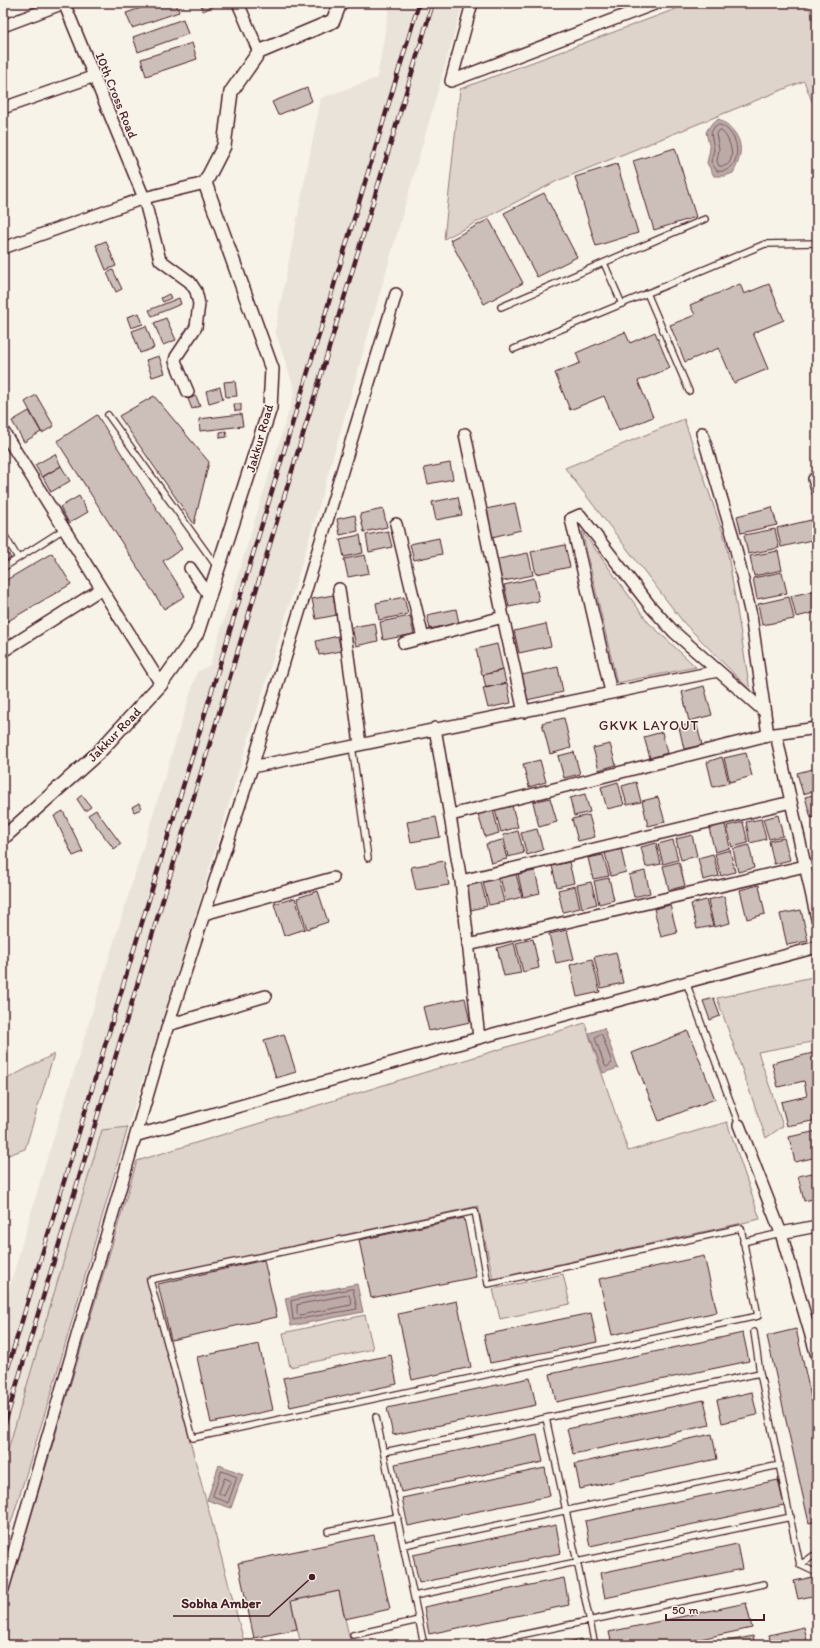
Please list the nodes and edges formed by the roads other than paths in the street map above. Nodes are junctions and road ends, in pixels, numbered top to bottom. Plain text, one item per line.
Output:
1 (64, 3) edge
2 (238, 3) edge
3 (340, 3) edge
4 (472, 3) edge
5 (657, 3) edge
6 (3, 26) edge
7 (258, 52) junction
8 (95, 76) junction
9 (3, 108) edge
10 (205, 183) junction
11 (144, 198) junction
12 (705, 219) dead end
13 (817, 243) edge
14 (3, 248) edge
15 (604, 263) junction
16 (647, 293) junction
17 (396, 294) dead end
18 (622, 304) junction
19 (501, 308) dead end
20 (514, 349) dead end
21 (689, 391) dead end
22 (188, 392) dead end
23 (108, 414) dead end
24 (702, 432) dead end
25 (465, 434) dead end
26 (4, 437) edge
27 (817, 478) edge
28 (817, 490) edge
29 (396, 524) dead end
30 (64, 529) junction
31 (3, 533) edge
32 (18, 558) junction
33 (3, 568) edge
34 (190, 568) dead end
35 (219, 569) junction
36 (102, 589) junction
37 (339, 589) dead end
38 (210, 597) junction
39 (503, 617) junction
40 (423, 638) junction
41 (404, 643) dead end
42 (3, 650) edge
43 (718, 671) junction
44 (161, 684) junction
45 (611, 692) junction
46 (524, 712) junction
47 (765, 712) junction
48 (435, 728) junction
49 (817, 728) edge
50 (772, 735) junction
51 (356, 745) junction
52 (252, 767) junction
53 (791, 802) junction
54 (451, 815) junction
55 (3, 838) edge
56 (368, 858) dead end
57 (805, 866) junction
58 (333, 878) dead end
59 (461, 881) junction
60 (204, 914) junction
61 (817, 919) edge
62 (468, 945) junction
63 (817, 947) edge
64 (686, 982) junction
65 (266, 996) dead end
66 (168, 1025) junction
67 (480, 1038) junction
68 (739, 1125) joint
69 (138, 1135) junction
70 (817, 1226) edge
71 (781, 1233) junction
72 (743, 1242) junction
73 (754, 1332) dead end
74 (817, 1356) edge
75 (760, 1373) junction
76 (376, 1416) dead end
77 (546, 1418) junction
78 (384, 1452) junction
79 (780, 1465) junction
80 (566, 1510) junction
81 (398, 1517) junction
82 (791, 1517) junction
83 (328, 1532) dead end
84 (404, 1545) junction
85 (817, 1555) edge
86 (577, 1562) junction
87 (800, 1565) junction
88 (817, 1573) edge
89 (764, 1584) dead end
90 (3, 1588) edge
91 (414, 1596) junction
92 (419, 1620) junction
93 (590, 1620) junction
94 (353, 1635) dead end
95 (424, 1645) edge
96 (473, 1645) edge
97 (595, 1645) edge

1 - 6 street
1 - 8 street, 10th Cross Road
2 - 7 street
3 - 7 street
4 - 5 street
7 - 10 street
8 - 9 street
8 - 11 street, 10th Cross Road
10 - 11 street
10 - 35 street, Jakkur Road
11 - 14 street
11 - 22 street, 10th Cross Road
12 - 15 lane
13 - 16 lane
15 - 18 lane
15 - 19 lane
16 - 18 lane
16 - 21 lane
17 - 52 street
18 - 20 lane
23 - 35 lane
24 - 47 street
25 - 39 street
26 - 30 street
27 - 28 street
29 - 40 street
30 - 32 lane
30 - 36 street
31 - 32 lane
32 - 33 lane
34 - 38 street
35 - 38 street, Jakkur Road
36 - 42 street
36 - 44 street
37 - 51 street
38 - 44 street, Jakkur Road
39 - 40 street
39 - 46 street
40 - 41 street
43 - 45 street
43 - 45 street
43 - 47 street
44 - 55 street, Jakkur Road
45 - 46 street
46 - 48 street
47 - 50 street
48 - 51 street
48 - 54 street
49 - 50 street
50 - 53 street
50 - 54 street
51 - 52 street
51 - 56 lane
52 - 60 street
53 - 57 street
53 - 59 street
54 - 59 street
57 - 61 street
57 - 62 street
58 - 60 street
59 - 62 street
60 - 66 street
62 - 67 street
63 - 64 street
64 - 67 street
64 - 68 lane
65 - 66 street
66 - 69 street
67 - 69 street
68 - 71 street
69 - 90 street
70 - 71 street
71 - 72 lane
71 - 74 street
72 - 72 lane
73 - 75 lane
75 - 77 lane
75 - 79 lane
76 - 78 lane
77 - 78 lane
77 - 80 lane
78 - 81 lane
79 - 80 lane
79 - 82 lane
80 - 84 lane
80 - 86 lane
81 - 83 lane
81 - 84 lane
82 - 86 lane
82 - 87 lane
84 - 91 lane
85 - 87 lane
86 - 91 lane
86 - 93 lane
87 - 88 lane
89 - 93 lane
91 - 92 lane
92 - 94 lane
92 - 95 lane
93 - 96 lane
93 - 97 lane

